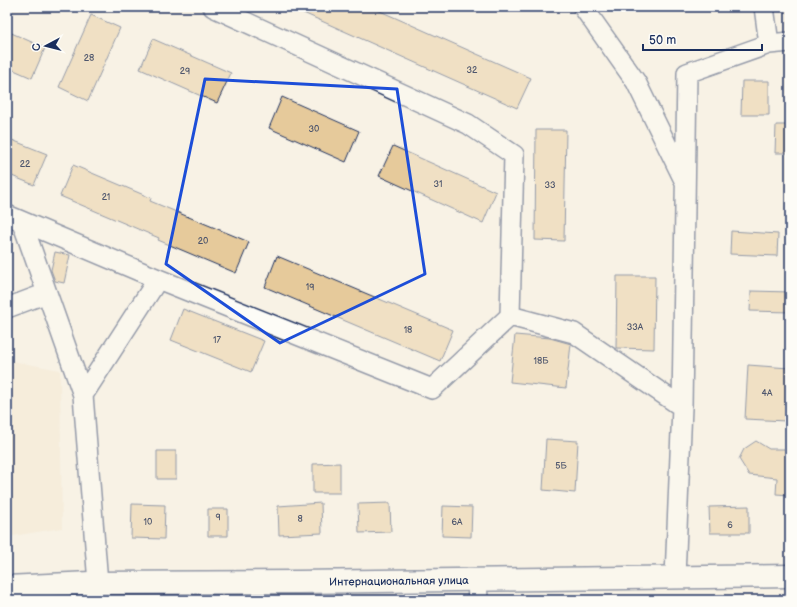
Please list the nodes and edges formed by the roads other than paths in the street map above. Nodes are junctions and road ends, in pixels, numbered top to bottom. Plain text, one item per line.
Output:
1 (213, 7) edge
2 (584, 7) edge
3 (764, 7) edge
4 (790, 42) edge
5 (769, 44) junction
6 (685, 183) junction
7 (15, 219) edge
8 (158, 279) junction
9 (47, 293) junction
10 (7, 308) edge
11 (510, 316) junction
12 (83, 395) junction
13 (682, 407) junction
14 (790, 576) edge
15 (675, 577) junction
16 (98, 582) junction
17 (7, 587) edge
18 (478, 589) edge

1 - 11 street
2 - 6 street
3 - 5 street
4 - 5 street
5 - 6 street
6 - 13 street
7 - 8 street
7 - 9 street
8 - 11 street
8 - 12 street
9 - 10 street
9 - 12 street
11 - 13 street
12 - 16 street
13 - 15 street
14 - 15 street, Интернациональная улица
15 - 18 street, Интернациональная улица
16 - 17 street, Интернациональная улица
16 - 18 street, Интернациональная улица

